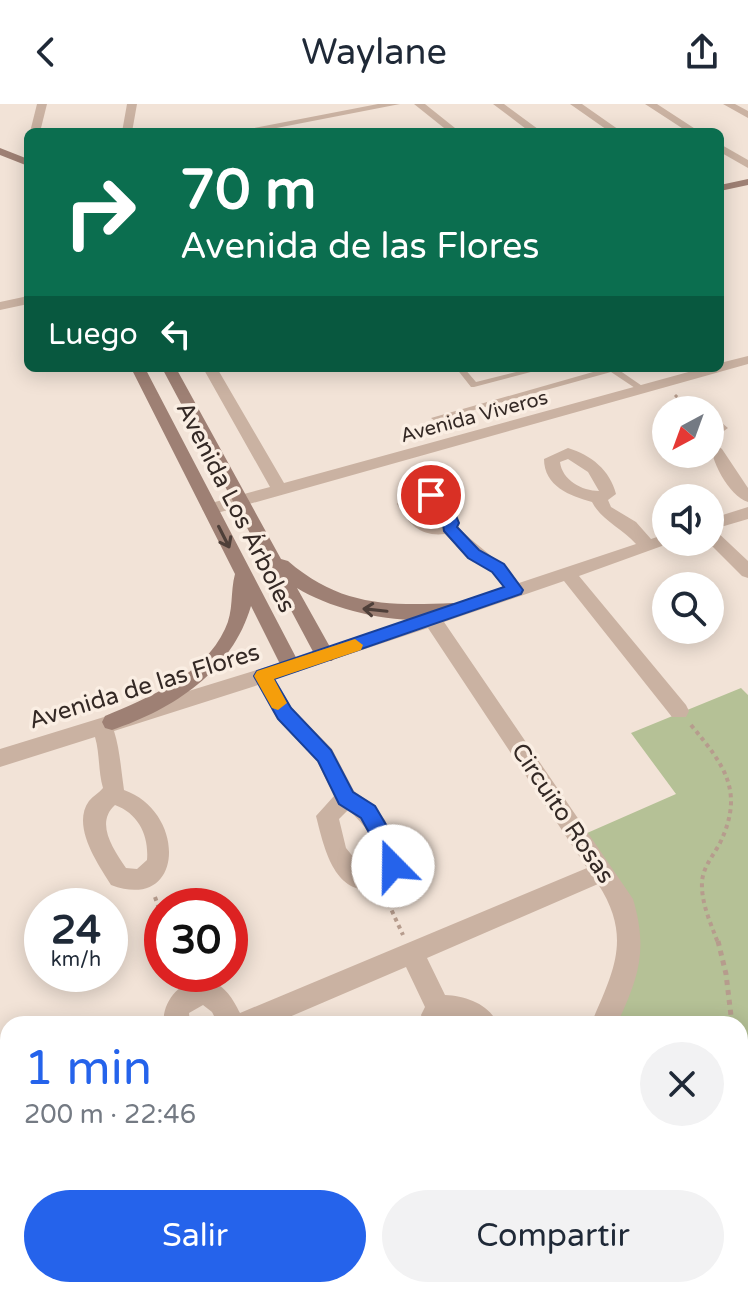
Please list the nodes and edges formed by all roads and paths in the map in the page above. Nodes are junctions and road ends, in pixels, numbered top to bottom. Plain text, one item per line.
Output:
1 (42, 104) edge
2 (132, 104) edge
3 (395, 104) edge
4 (419, 104) edge
5 (498, 104) edge
6 (575, 104) edge
7 (650, 104) edge
8 (728, 104) edge
9 (748, 115) edge
10 (36, 128) edge
11 (128, 128) edge
12 (283, 128) edge
13 (450, 128) edge
14 (531, 128) edge
15 (611, 128) edge
16 (689, 128) edge
17 (724, 150) edge
18 (0, 151) edge
19 (24, 161) edge
20 (748, 165) edge
21 (748, 182) edge
22 (724, 187) edge
23 (24, 301) edge
24 (0, 306) edge
25 (748, 360) edge
26 (724, 367) edge
27 (140, 372) edge
28 (171, 372) edge
29 (212, 372) edge
30 (463, 372) edge
31 (526, 372) edge
32 (598, 372) edge
33 (618, 372) edge
34 (706, 372) edge
35 (644, 390) junction
36 (435, 418) dead end
37 (210, 443) junction
38 (180, 451) junction
39 (724, 460) edge
40 (280, 490) junction
41 (748, 497) edge
42 (598, 498) dead end
43 (241, 500) junction
44 (210, 509) junction
45 (748, 513) edge
46 (724, 521) edge
47 (449, 528) dead end
48 (260, 536) junction
49 (652, 540) edge
50 (652, 545) edge
51 (724, 548) edge
52 (241, 569) junction
53 (748, 572) edge
54 (567, 573) junction
55 (515, 590) junction
56 (453, 610) junction
57 (431, 618) junction
58 (325, 656) junction
59 (291, 667) junction
60 (263, 676) junction
61 (679, 711) joint
62 (107, 723) junction
63 (0, 758) edge
64 (112, 795) dead end
65 (346, 798) junction
66 (602, 872) junction
67 (377, 879) junction
68 (411, 952) junction
69 (438, 1015) edge
70 (175, 1016) edge
71 (228, 1016) edge
72 (262, 1016) edge
73 (474, 1016) edge
74 (607, 1016) edge
75 (731, 1016) edge

1 - 10 street
2 - 11 street
3 - 12 street
4 - 13 street
5 - 14 street
6 - 15 street
7 - 16 street
8 - 9 street
17 - 20 street
18 - 19 street
21 - 22 street
23 - 24 street
25 - 26 street, Avenida Viveros
27 - 38 street, Avenida Los Árboles
28 - 37 street, Avenida Los Árboles
29 - 40 street
30 - 31 lane
32 - 36 lane
33 - 35 lane
34 - 35 street, Avenida Viveros
35 - 40 street, Avenida Viveros
37 - 38 street
37 - 43 street, Avenida Los Árboles
38 - 44 street, Avenida Los Árboles
39 - 41 street
40 - 43 street, Avenida Viveros
42 - 49 street
43 - 44 street, Avenida Viveros
43 - 48 street, Avenida Los Árboles
44 -> 52 street, Avenida Los Árboles
45 - 46 street
47 - 55 street
56 -> 48 street
48 - 58 street, Avenida Los Árboles
50 - 54 street, Avenida de las Flores
51 - 53 street
52 - 59 street, Avenida Los Árboles
52 - 62 street
54 - 55 street, Avenida de las Flores
54 - 61 street
55 - 56 street, Avenida de las Flores
56 - 57 street, Avenida de las Flores
57 - 58 street, Avenida de las Flores
57 - 66 street, Circuito Rosas
58 - 59 street, Avenida de las Flores
59 - 60 street, Avenida de las Flores
60 - 62 street, Avenida de las Flores
60 - 65 street
61 - 75 path
62 - 63 street, Avenida de las Flores
62 - 64 street
65 - 67 street
65 - 67 street
66 - 68 street
66 - 74 street, Circuito Rosas
67 - 68 path
68 - 69 street
68 - 72 street
69 - 73 street
70 - 71 street

